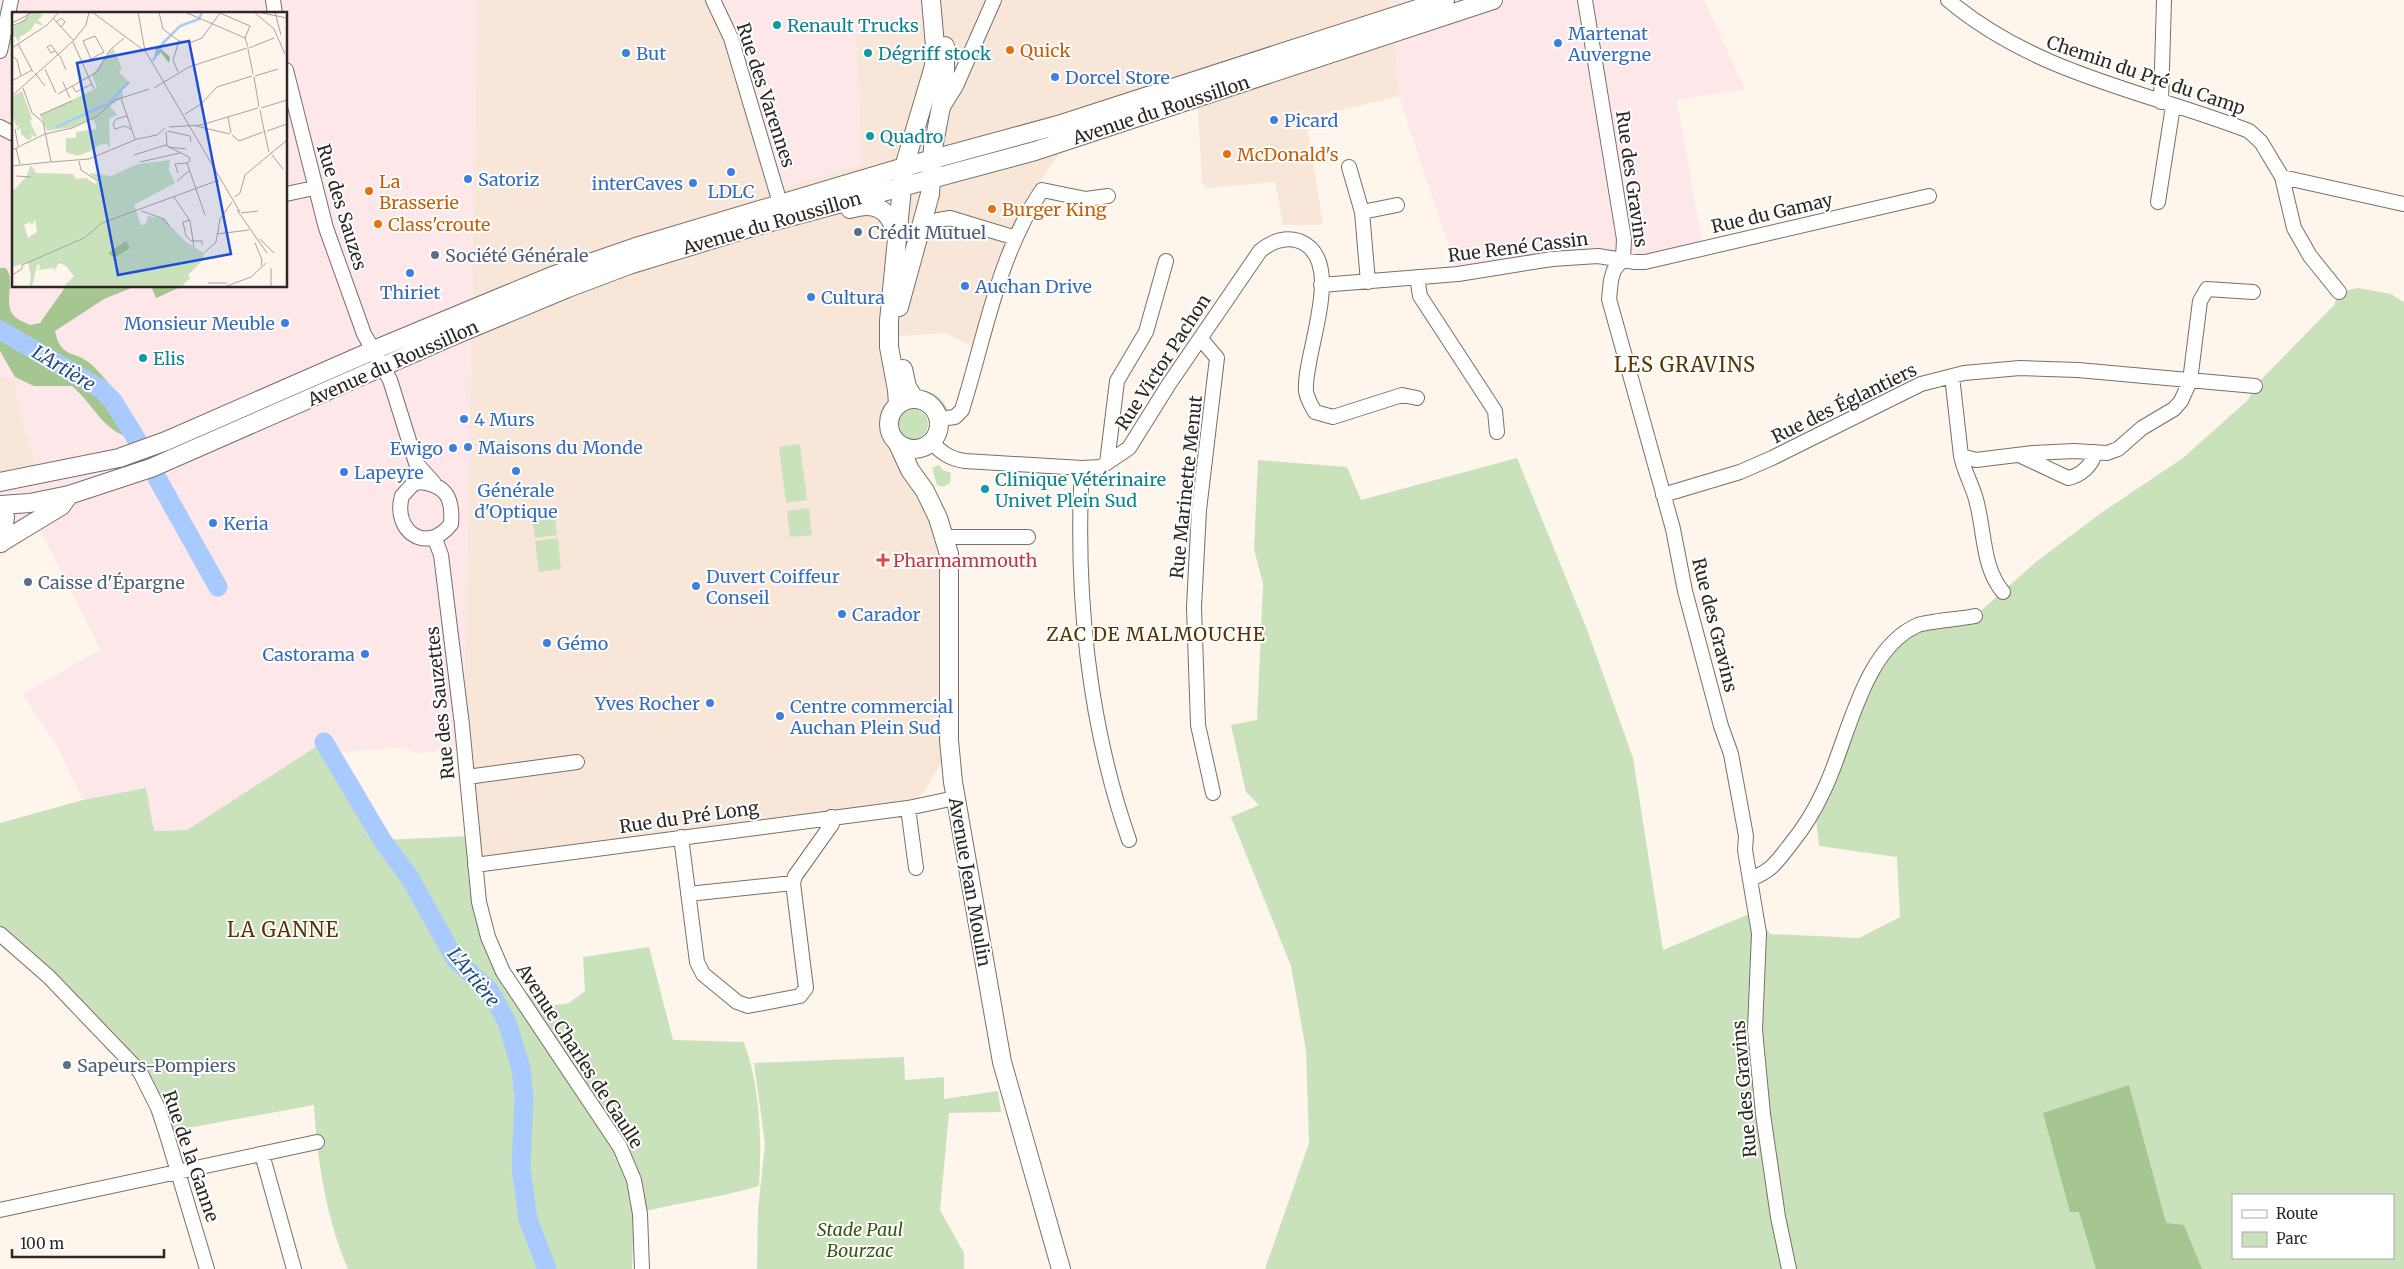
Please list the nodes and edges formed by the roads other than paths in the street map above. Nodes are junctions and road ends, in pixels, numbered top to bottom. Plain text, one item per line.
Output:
1 (11, 0) edge
2 (713, 0) edge
3 (931, 0) edge
4 (941, 0) edge
5 (994, 0) edge
6 (1445, 0) edge
7 (1493, 0) edge
8 (1585, 0) edge
9 (1948, 0) edge
10 (2164, 0) edge
11 (0, 51) edge
12 (288, 78) edge
13 (944, 85) junction
14 (2167, 104) junction
15 (942, 110) junction
16 (0, 127) edge
17 (12, 133) edge
18 (965, 151) junction
19 (932, 160) junction
20 (1349, 166) dead end
21 (904, 167) junction
22 (2282, 177) junction
23 (932, 180) junction
24 (902, 186) junction
25 (314, 188) junction
26 (288, 194) edge
27 (1108, 196) dead end
28 (1929, 196) dead end
29 (2158, 202) dead end
30 (780, 203) junction
31 (2403, 204) dead end
32 (850, 205) junction
33 (1397, 205) dead end
34 (1362, 212) junction
35 (920, 230) junction
36 (701, 234) junction
37 (1016, 238) junction
38 (898, 240) junction
39 (659, 247) junction
40 (1623, 260) junction
41 (1166, 261) dead end
42 (1417, 277) junction
43 (1368, 282) junction
44 (1321, 285) junction
45 (2253, 292) dead end
46 (2339, 292) dead end
47 (1201, 339) junction
48 (372, 351) junction
49 (383, 367) junction
50 (1952, 376) junction
51 (2190, 381) junction
52 (2255, 386) dead end
53 (914, 398) junction
54 (1417, 398) dead end
55 (898, 404) junction
56 (939, 419) junction
57 (1497, 432) dead end
58 (898, 444) junction
59 (927, 445) junction
60 (2095, 452) junction
61 (2019, 454) junction
62 (1961, 456) junction
63 (119, 458) junction
64 (416, 463) junction
65 (1107, 463) junction
66 (1082, 468) junction
67 (0, 482) edge
68 (434, 483) junction
69 (413, 484) junction
70 (925, 491) junction
71 (69, 495) junction
72 (1663, 495) junction
73 (0, 506) edge
74 (945, 537) junction
75 (1028, 537) dead end
76 (435, 539) junction
77 (0, 543) edge
78 (2003, 592) dead end
79 (1975, 616) dead end
80 (577, 762) dead end
81 (467, 777) junction
82 (1213, 793) dead end
83 (955, 798) junction
84 (908, 808) junction
85 (831, 817) junction
86 (681, 837) junction
87 (1129, 840) dead end
88 (475, 865) junction
89 (916, 868) dead end
90 (1751, 880) junction
91 (793, 883) junction
92 (688, 894) junction
93 (0, 934) edge
94 (318, 1142) dead end
95 (262, 1154) junction
96 (179, 1172) junction
97 (0, 1210) edge
98 (207, 1269) edge
99 (294, 1269) edge
100 (642, 1269) edge
101 (1062, 1269) edge
102 (1789, 1269) edge

1 - 11 street
2 - 30 street, Rue des Varennes
3 - 13 main road
4 - 13 main road
5 - 13 street
6 - 18 main road, Avenue du Roussillon
7 - 23 main road, Avenue du Roussillon
8 - 40 street, Rue des Gravins
9 - 14 street, Chemin du Pré du Camp
10 - 14 street
12 - 25 street, Rue des Sauzes
13 - 15 main road
13 - 21 main road
14 - 22 street, Chemin du Pré du Camp
14 - 29 street
15 - 18 main road
15 - 19 main road
16 - 17 street
18 - 19 main road, Avenue du Roussillon
19 - 21 main road, Avenue du Roussillon
19 - 23 main road
20 - 34 street
21 - 24 main road
21 - 30 main road, Avenue du Roussillon
22 - 31 street
22 - 46 street, Chemin du Pré du Camp
23 - 24 main road, Avenue du Roussillon
23 - 35 main road
24 - 32 main road, Avenue du Roussillon
24 - 38 main road
25 - 26 street
25 - 48 street, Rue des Sauzes
27 - 37 street
28 - 40 street, Rue du Gamay
30 - 36 main road, Avenue du Roussillon
32 - 36 main road, Avenue du Roussillon
32 - 38 main road
32 - 39 main road
33 - 34 street
34 - 43 street
35 - 37 street
35 - 53 main road
36 - 39 main road, Avenue du Roussillon
37 - 56 street
38 - 55 main road
39 - 48 main road, Avenue du Roussillon
39 - 49 main road, Avenue du Roussillon
40 - 42 street, Rue René Cassin
40 - 72 street, Rue des Gravins
41 - 65 street
42 - 43 street, Rue René Cassin
42 - 57 street
43 - 44 street, Rue René Cassin
44 - 47 street, Rue Victor Pachon
44 - 54 street
45 - 51 street
47 - 65 street, Rue Victor Pachon
47 - 82 street, Rue Marinette Menut
48 - 49 street
48 - 63 main road, Avenue du Roussillon
49 - 64 street
49 - 71 main road, Avenue du Roussillon
50 - 51 street, Rue des Églantiers
50 - 62 street
50 - 72 street, Rue des Églantiers
51 - 52 street, Rue des Églantiers
51 - 60 street
53 - 55 main road
53 - 56 main road
55 - 58 main road
56 - 59 main road
58 - 59 main road
58 - 70 main road, Avenue Jean Moulin
59 - 66 street, Rue Victor Pachon
59 - 70 main road, Avenue Jean Moulin
60 - 61 street
60 - 61 street
61 - 62 street
62 - 78 street
63 - 67 main road
63 - 73 main road
64 - 68 street
64 - 69 street
65 - 66 street, Rue Victor Pachon
66 - 87 street
68 - 69 street
68 - 76 street
69 - 76 street
70 - 74 main road, Avenue Jean Moulin
71 - 73 main road, Avenue du Roussillon
71 - 77 main road
72 - 90 street, Rue des Gravins
73 - 77 main road
74 - 75 street
74 - 83 main road, Avenue Jean Moulin
76 - 81 street, Rue des Sauzettes
79 - 90 street
80 - 81 street
81 - 88 street, Rue des Sauzettes
83 - 84 street, Rue du Pré Long
83 - 101 main road, Avenue Jean Moulin
84 - 85 street, Rue du Pré Long
84 - 89 street
85 - 86 street, Rue du Pré Long
85 - 91 street
86 - 88 street, Rue du Pré Long
86 - 92 street
88 - 100 street, Avenue Charles de Gaulle
90 - 102 street, Rue des Gravins
91 - 92 street
91 - 92 street
93 - 96 street, Rue de la Ganne
94 - 95 street
95 - 96 street
95 - 99 street
96 - 97 street
96 - 98 street, Rue de la Ganne

